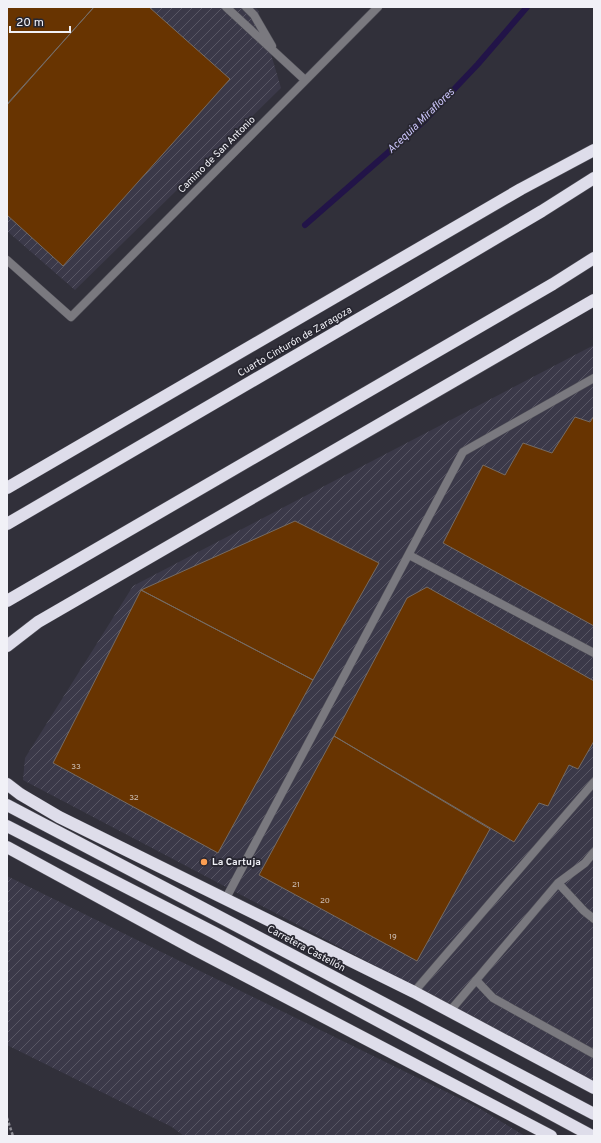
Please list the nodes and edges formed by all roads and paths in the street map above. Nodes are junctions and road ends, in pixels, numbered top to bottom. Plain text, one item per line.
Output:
1 (226, 7) edge
2 (246, 7) edge
3 (378, 7) edge
4 (276, 54) junction
5 (305, 80) junction
6 (594, 150) edge
7 (594, 178) edge
8 (594, 258) edge
9 (7, 260) edge
10 (594, 300) edge
11 (594, 378) edge
12 (7, 488) edge
13 (7, 524) edge
14 (409, 555) junction
15 (7, 601) edge
16 (7, 646) edge
17 (594, 653) edge
18 (594, 782) edge
19 (7, 784) edge
20 (7, 805) edge
21 (7, 826) edge
22 (7, 847) edge
23 (594, 852) edge
24 (558, 883) junction
25 (225, 900) junction
26 (594, 919) edge
27 (476, 980) junction
28 (414, 992) junction
29 (450, 1011) junction
30 (594, 1054) edge
31 (594, 1088) edge
32 (594, 1114) edge
33 (7, 1118) edge
34 (13, 1136) edge
35 (551, 1136) edge
36 (592, 1136) edge

1 - 4 street
2 - 4 street
3 - 5 street, Camino de San Antonio
4 - 5 street
5 - 9 street, Camino de San Antonio
6 - 12 highway
7 - 13 highway, Cuarto Cinturón de Zaragoza
8 - 15 highway
10 - 16 highway
11 - 14 street
14 - 17 street
14 - 25 street
18 - 28 street
19 - 25 highway
20 - 32 highway, Carretera Castellón
21 - 36 highway
22 - 35 highway
23 - 24 street
24 - 26 street
24 - 27 street
25 - 28 highway
27 - 29 street
27 - 30 street
28 - 29 highway
29 - 31 highway
33 - 34 path

